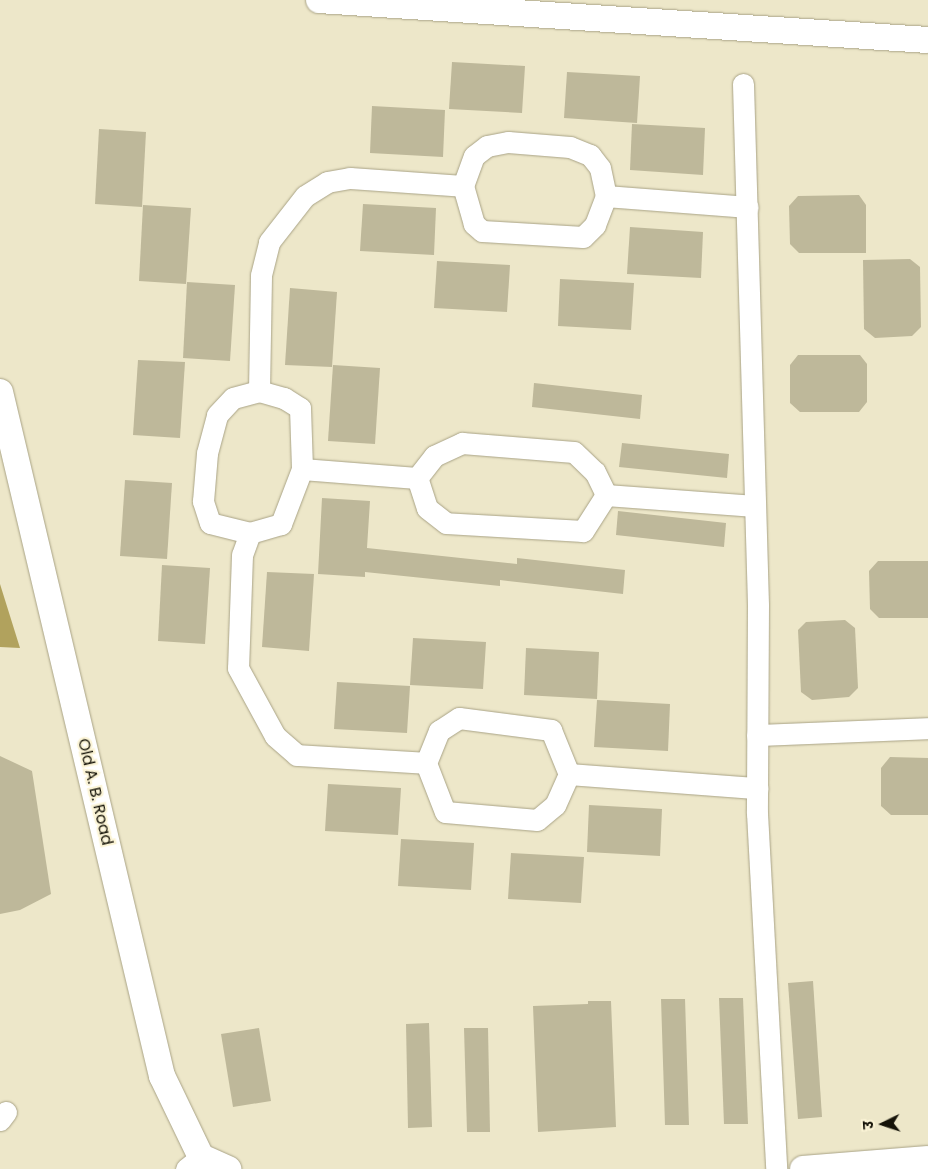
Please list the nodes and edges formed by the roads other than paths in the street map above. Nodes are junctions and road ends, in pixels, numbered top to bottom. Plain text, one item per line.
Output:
1 (319, 0) edge
2 (928, 40) edge
3 (743, 84) dead end
4 (463, 186) junction
5 (606, 196) junction
6 (748, 207) junction
7 (259, 391) junction
8 (0, 392) edge
9 (302, 469) junction
10 (417, 478) junction
11 (606, 495) junction
12 (755, 506) junction
13 (250, 533) junction
14 (928, 728) edge
15 (758, 735) junction
16 (426, 763) junction
17 (569, 774) junction
18 (758, 788) junction
19 (928, 1158) edge
20 (194, 1163) edge
21 (228, 1169) edge
22 (776, 1169) edge
23 (803, 1169) edge

1 - 2 street
3 - 6 street
4 - 5 street
4 - 5 street
4 - 7 street
5 - 6 street
6 - 12 street
7 - 9 street
7 - 13 street
8 - 20 street, Old A. B. Road
9 - 10 street
9 - 13 street
10 - 11 street
10 - 11 street
11 - 12 street
12 - 15 street
13 - 16 street
14 - 15 street
15 - 18 street
16 - 17 street
16 - 17 street
17 - 18 street
18 - 22 street
19 - 23 street
20 - 21 street, Old A. B. Road

